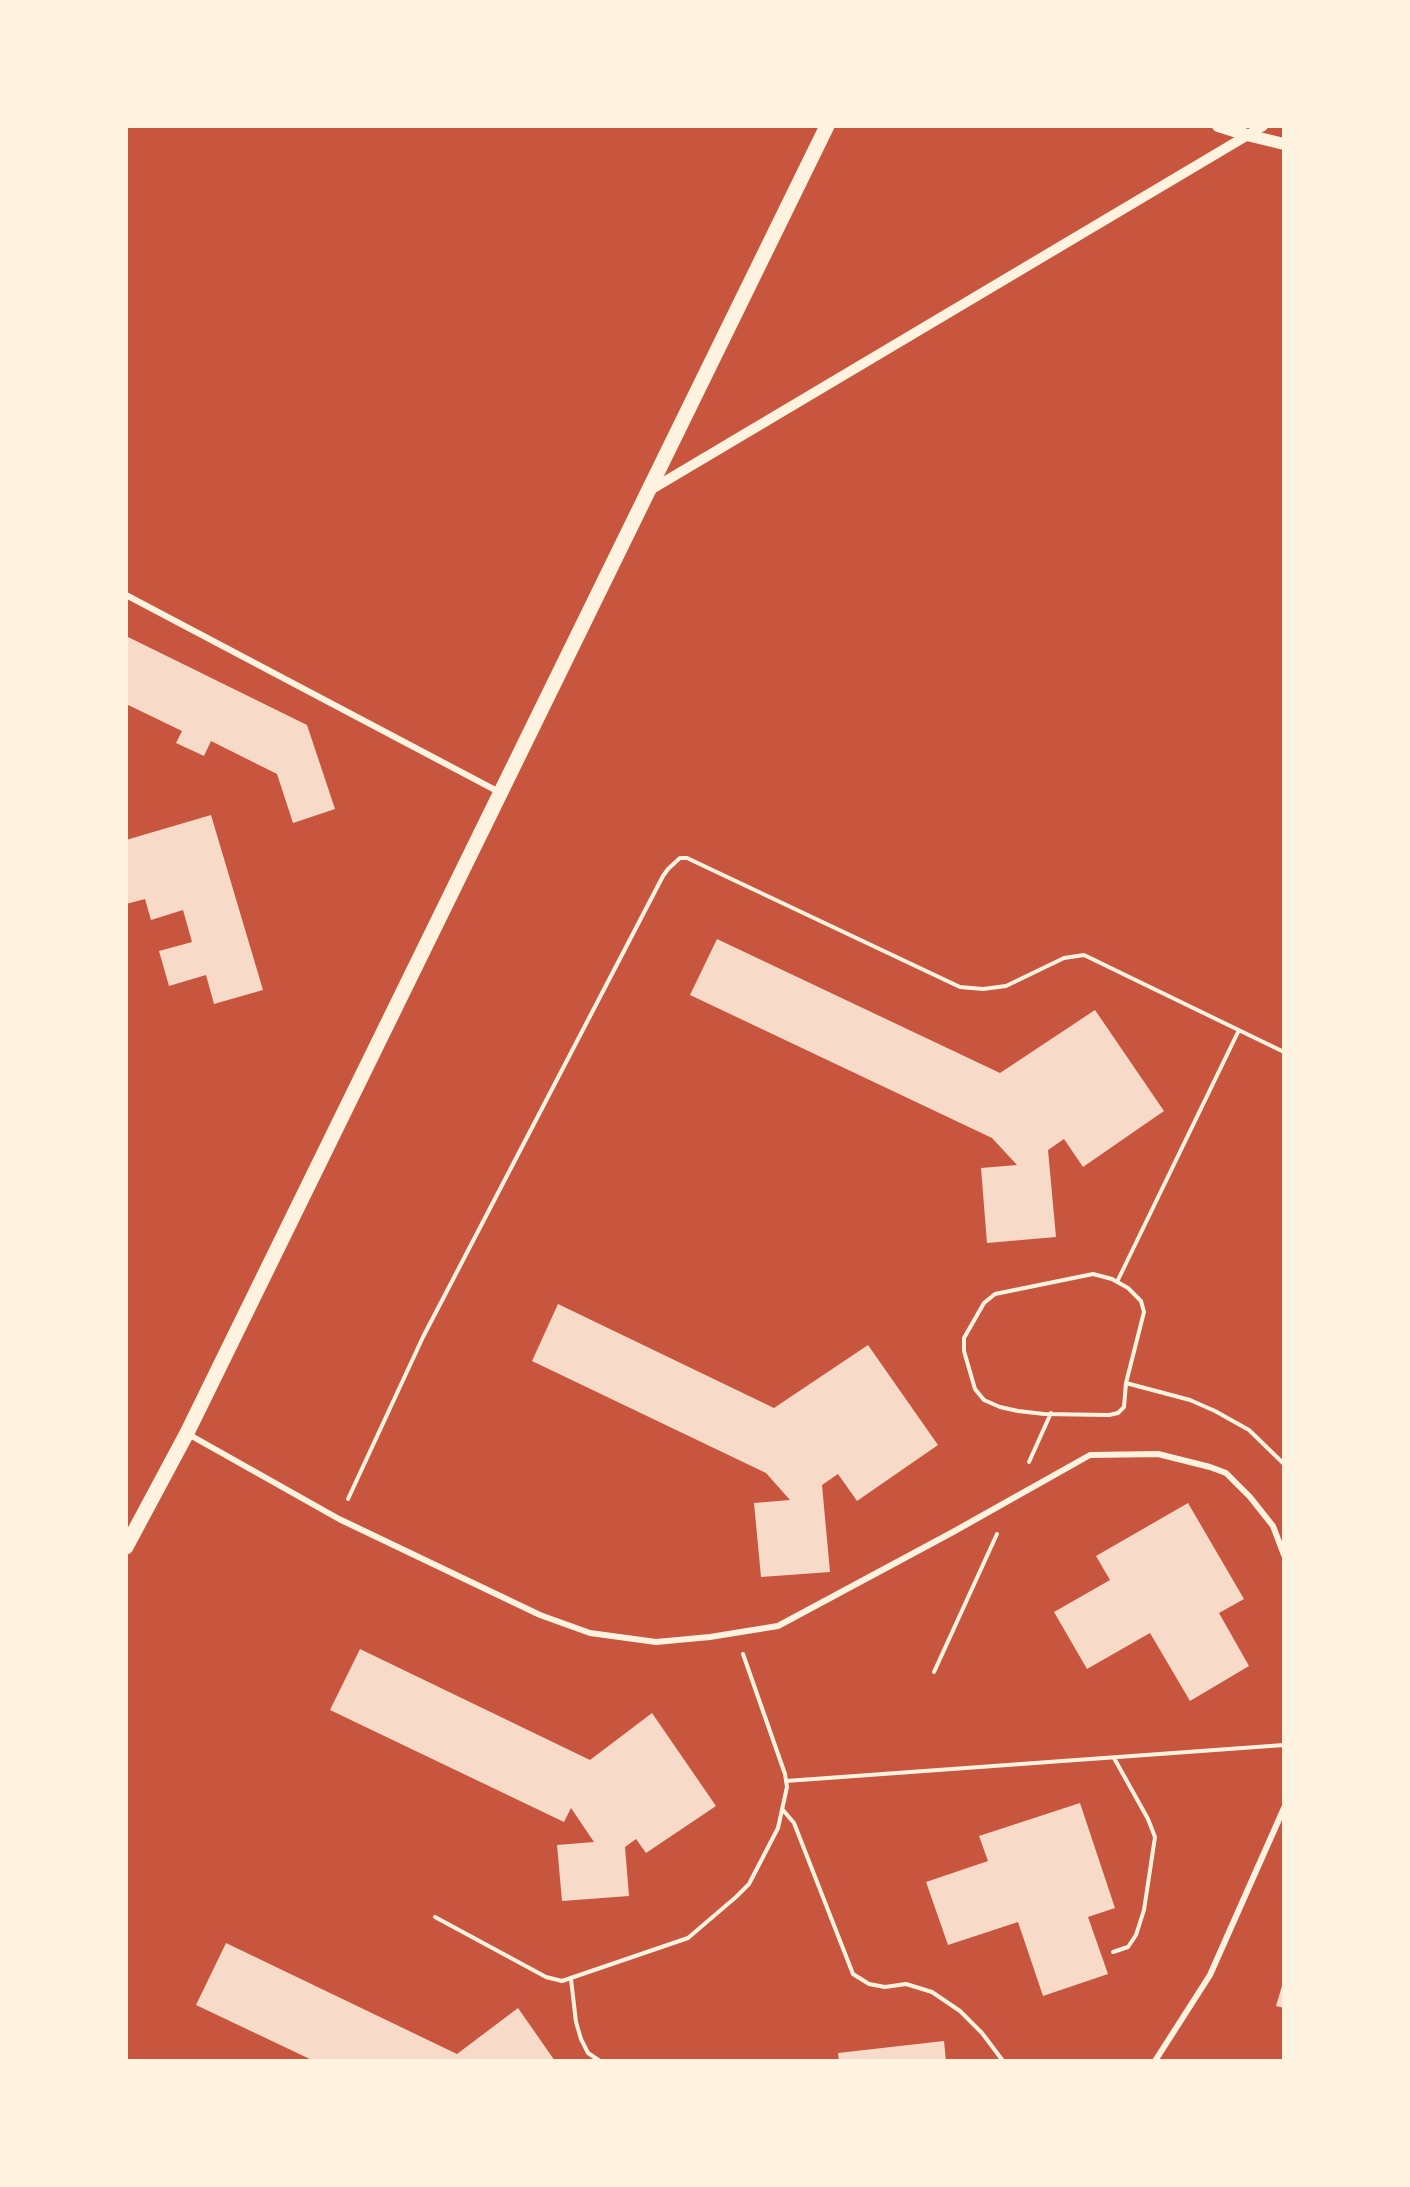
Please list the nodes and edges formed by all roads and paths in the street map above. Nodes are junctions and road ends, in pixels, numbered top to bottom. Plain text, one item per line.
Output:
1 (827, 126) edge
2 (1218, 126) edge
3 (1263, 126) edge
4 (1247, 135) junction
5 (1284, 144) edge
6 (647, 492) junction
7 (126, 595) edge
8 (500, 793) junction
9 (1239, 1030) junction
10 (1284, 1052) edge
11 (1117, 1282) junction
12 (1126, 1383) junction
13 (1051, 1413) junction
14 (187, 1433) junction
15 (1284, 1464) edge
16 (1027, 1467) dead end
17 (339, 1519) junction
18 (998, 1532) dead end
19 (126, 1547) edge
20 (1284, 1555) edge
21 (736, 1633) junction
22 (934, 1672) dead end
23 (1284, 1745) edge
24 (1114, 1758) junction
25 (786, 1781) junction
26 (1284, 1808) edge
27 (783, 1810) junction
28 (435, 1917) dead end
29 (1113, 1952) dead end
30 (571, 1979) junction
31 (600, 2061) edge
32 (1003, 2061) edge
33 (1155, 2061) edge

1 - 6 main road
2 - 4 main road
3 - 4 street
4 - 5 main road
4 - 6 street
6 - 8 main road
7 - 8 street
8 - 14 main road
9 - 10 path
9 - 11 path
9 - 17 path
11 - 12 path
11 - 13 path
12 - 13 path
12 - 15 path
13 - 16 path
14 - 17 street
14 - 19 main road
17 - 21 street
18 - 22 path
20 - 21 street
21 - 25 path
23 - 24 path
24 - 25 path
24 - 29 path
25 - 27 path
26 - 33 street
27 - 30 path
27 - 32 path
28 - 30 path
30 - 31 path

